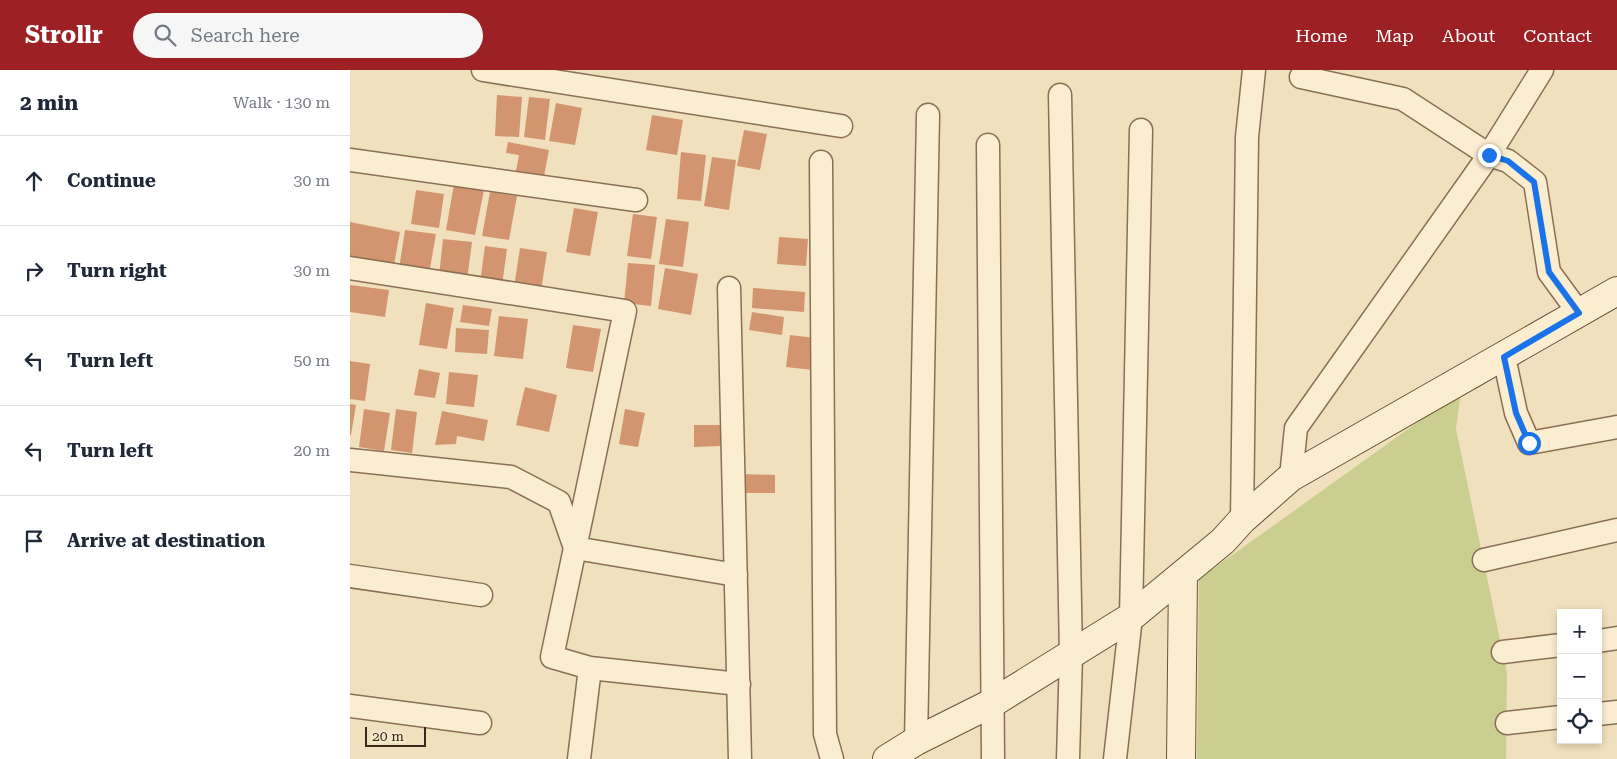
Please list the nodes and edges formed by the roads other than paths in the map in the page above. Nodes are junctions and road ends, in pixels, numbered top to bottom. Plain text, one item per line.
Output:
1 (483, 70) edge
2 (1254, 70) edge
3 (1542, 70) edge
4 (1301, 78) dead end
5 (1060, 95) dead end
6 (928, 115) dead end
7 (841, 126) dead end
8 (1140, 130) dead end
9 (988, 145) dead end
10 (1489, 155) junction
11 (350, 160) edge
12 (821, 162) dead end
13 (636, 200) dead end
14 (350, 268) edge
15 (729, 288) dead end
16 (1617, 291) edge
17 (1579, 313) junction
18 (1504, 357) junction
19 (1617, 427) edge
20 (350, 460) edge
21 (1291, 477) junction
22 (1242, 520) junction
23 (1617, 530) edge
24 (575, 548) junction
25 (1484, 560) dead end
26 (736, 575) junction
27 (1183, 575) junction
28 (350, 576) edge
29 (481, 596) dead end
30 (1130, 617) junction
31 (1617, 638) edge
32 (1602, 640) edge
33 (1557, 645) edge
34 (1503, 652) dead end
35 (1071, 655) junction
36 (590, 668) junction
37 (739, 684) junction
38 (994, 702) junction
39 (350, 706) edge
40 (1617, 712) edge
41 (1602, 714) edge
42 (1557, 717) edge
43 (480, 722) dead end
44 (1506, 723) dead end
45 (916, 741) junction
46 (579, 759) edge
47 (740, 759) edge
48 (832, 759) edge
49 (887, 759) edge
50 (993, 759) edge
51 (1068, 759) edge
52 (1115, 759) edge
53 (1181, 759) edge

1 - 7 street
2 - 22 street
3 - 10 street
4 - 10 street
5 - 35 street
6 - 45 street
8 - 30 street
9 - 38 street
10 - 17 street
10 - 21 street
11 - 13 street
12 - 48 street
14 - 24 street
15 - 26 street
16 - 17 street
17 - 18 street
18 - 19 street
18 - 21 street
20 - 24 street
21 - 22 street
22 - 27 street
23 - 25 street
24 - 26 street
24 - 36 street
26 - 37 street
27 - 30 street
27 - 53 street
28 - 29 street
30 - 35 street
30 - 52 street
31 - 32 street
33 - 34 street
35 - 38 street
35 - 51 street
36 - 37 street
36 - 46 street
37 - 47 street
38 - 45 street
38 - 50 street
39 - 43 street
40 - 41 street
42 - 44 street
45 - 49 street

